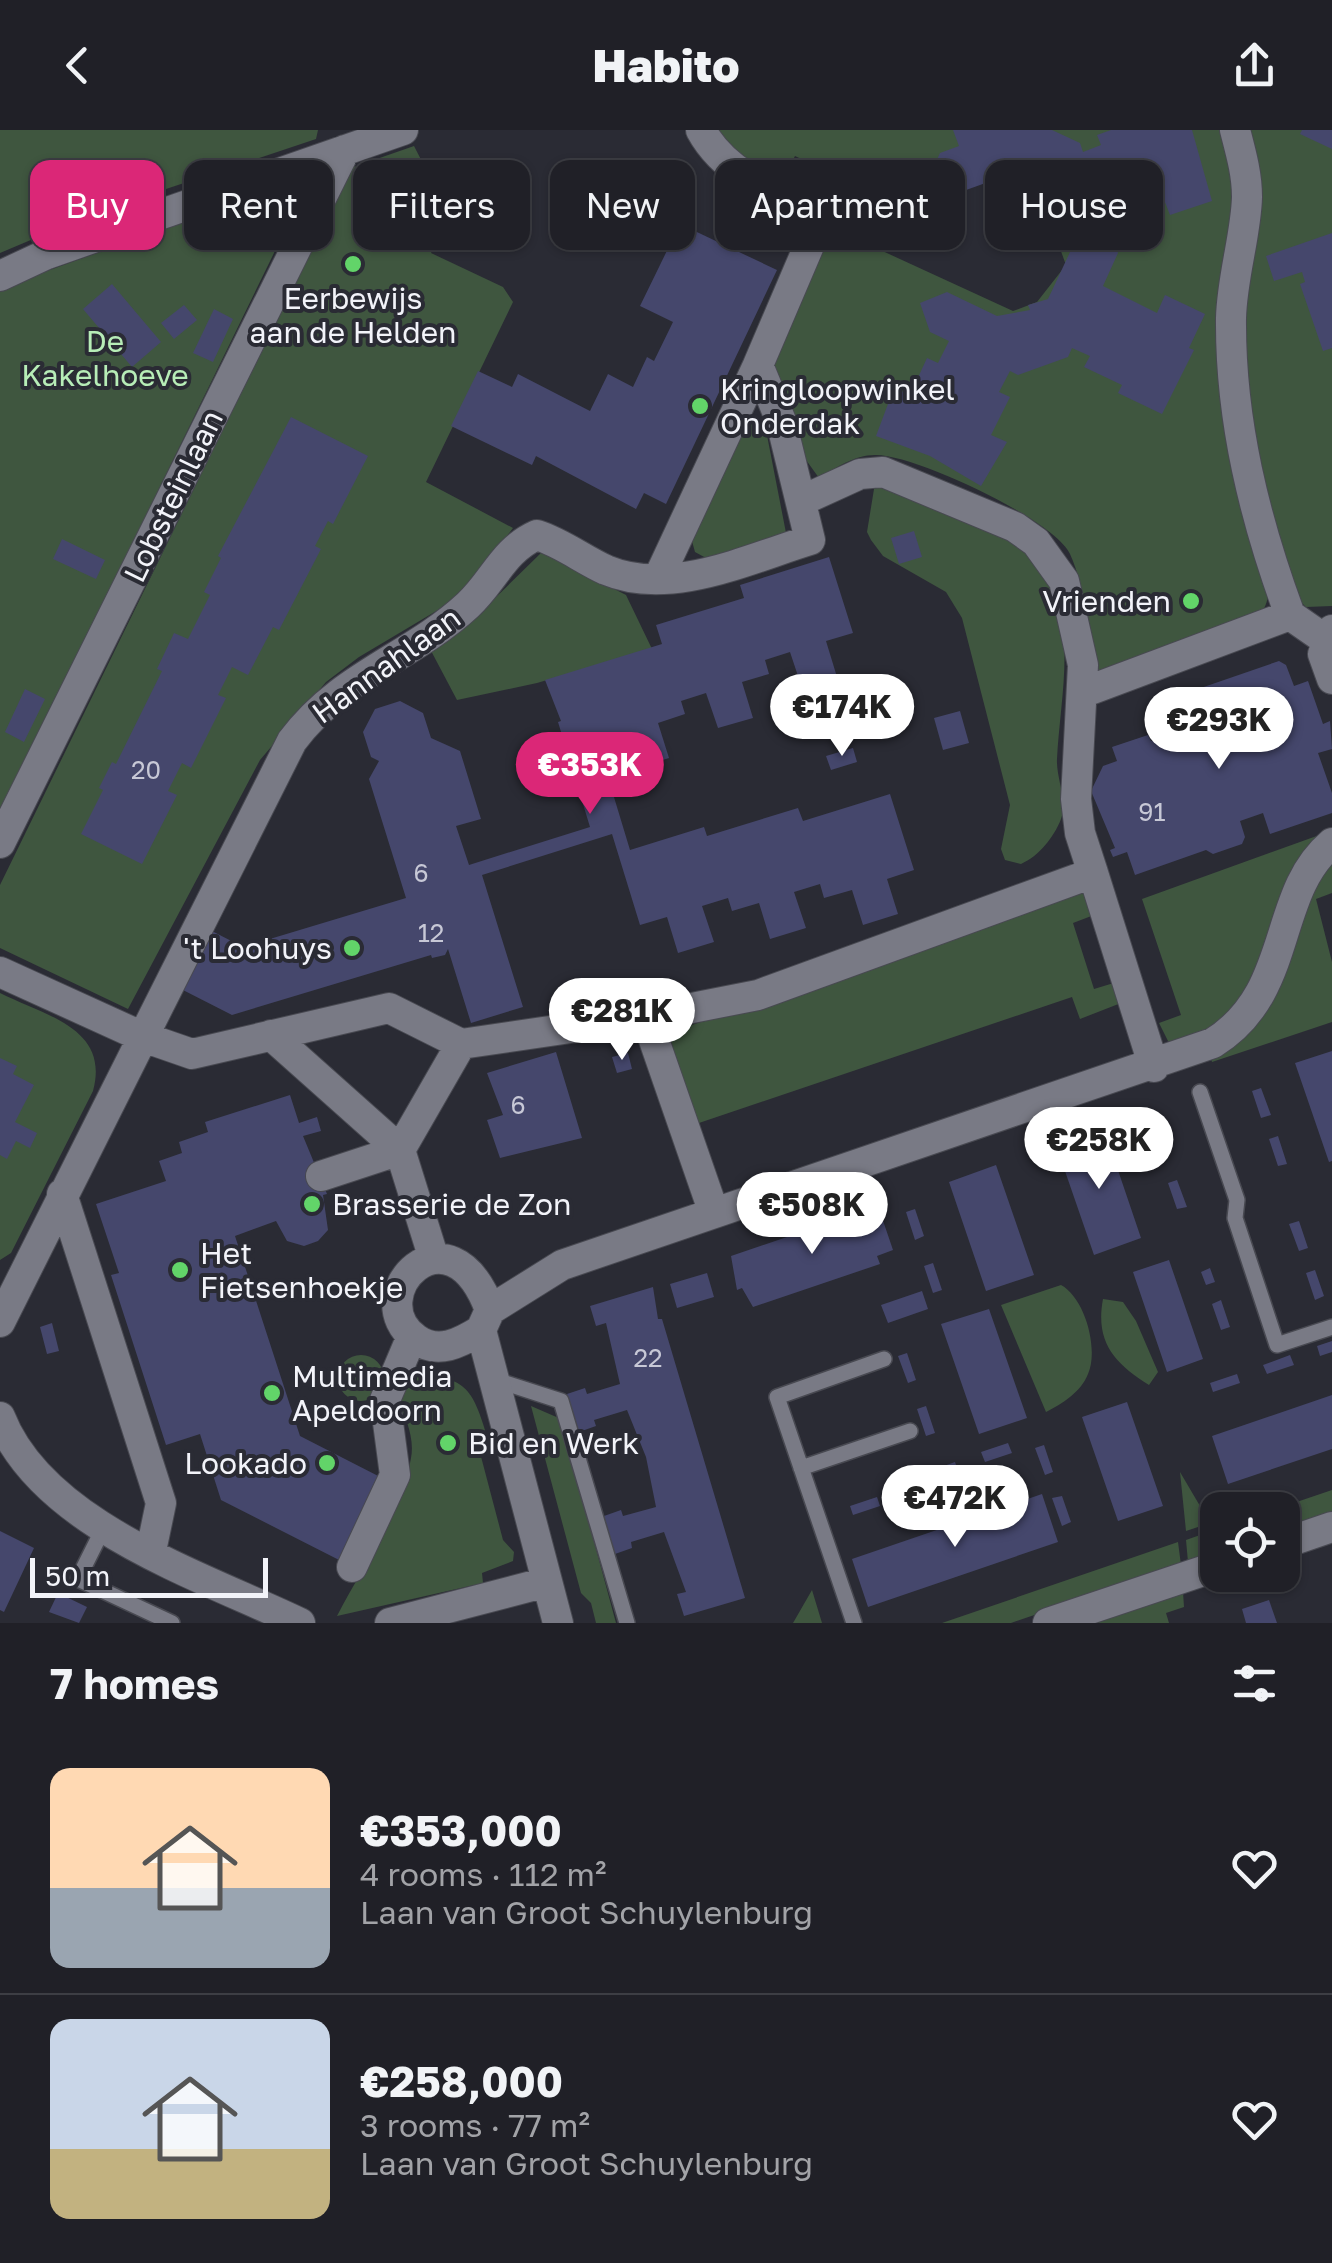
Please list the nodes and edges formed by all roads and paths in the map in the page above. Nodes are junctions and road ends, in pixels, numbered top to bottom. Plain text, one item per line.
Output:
1 (403, 130) edge
2 (702, 130) edge
3 (1236, 130) edge
4 (345, 150) junction
5 (0, 276) edge
6 (758, 365) junction
7 (801, 501) junction
8 (658, 580) junction
9 (1290, 615) junction
10 (1329, 635) edge
11 (1332, 679) edge
12 (1082, 693) junction
13 (0, 843) edge
14 (1332, 844) edge
15 (1093, 873) junction
16 (0, 972) edge
17 (646, 1018) junction
18 (271, 1036) junction
19 (144, 1037) junction
20 (461, 1044) junction
21 (1154, 1066) junction
22 (1200, 1092) dead end
23 (400, 1150) junction
24 (322, 1176) dead end
25 (62, 1194) junction
26 (714, 1213) junction
27 (434, 1259) junction
28 (12, 1273) edge
29 (486, 1320) junction
30 (0, 1322) edge
31 (1332, 1327) edge
32 (412, 1336) junction
33 (884, 1359) dead end
34 (495, 1380) junction
35 (0, 1417) edge
36 (910, 1431) dead end
37 (801, 1468) junction
38 (104, 1527) junction
39 (1332, 1527) edge
40 (1300, 1538) edge
41 (151, 1551) junction
42 (352, 1567) dead end
43 (1200, 1572) edge
44 (547, 1582) junction
45 (172, 1623) edge
46 (300, 1623) edge
47 (390, 1623) edge
48 (558, 1623) edge
49 (627, 1623) edge
50 (854, 1623) edge
51 (1048, 1623) edge

1 - 4 street
2 - 6 street
3 - 9 street
4 - 5 street
4 - 13 street, Lobsteinlaan
6 - 7 street, Hannahlaan
6 - 8 street
7 - 8 street, Hannahlaan
7 - 12 street
8 - 19 street, Hannahlaan
9 - 10 street
9 - 12 street
10 - 11 street
12 - 15 street
14 - 21 street
15 - 17 street
15 - 21 street
16 - 19 street
17 - 20 street
17 - 26 street
18 - 19 street
18 - 20 street
18 - 23 street
19 - 25 street
20 - 23 street
21 - 26 street
22 - 31 lane
23 - 24 street
23 - 27 street
25 - 28 street
25 - 41 street
26 - 29 street
27 - 29 street
27 - 32 street
28 - 30 street
29 - 32 street
29 - 34 street
32 - 42 street
33 - 37 lane
34 - 44 street
34 - 49 lane
35 - 38 street
36 - 37 lane
37 - 50 lane
38 - 41 street
38 - 45 lane
39 - 40 street
41 - 46 street
43 - 51 street
44 - 47 street
44 - 48 street

